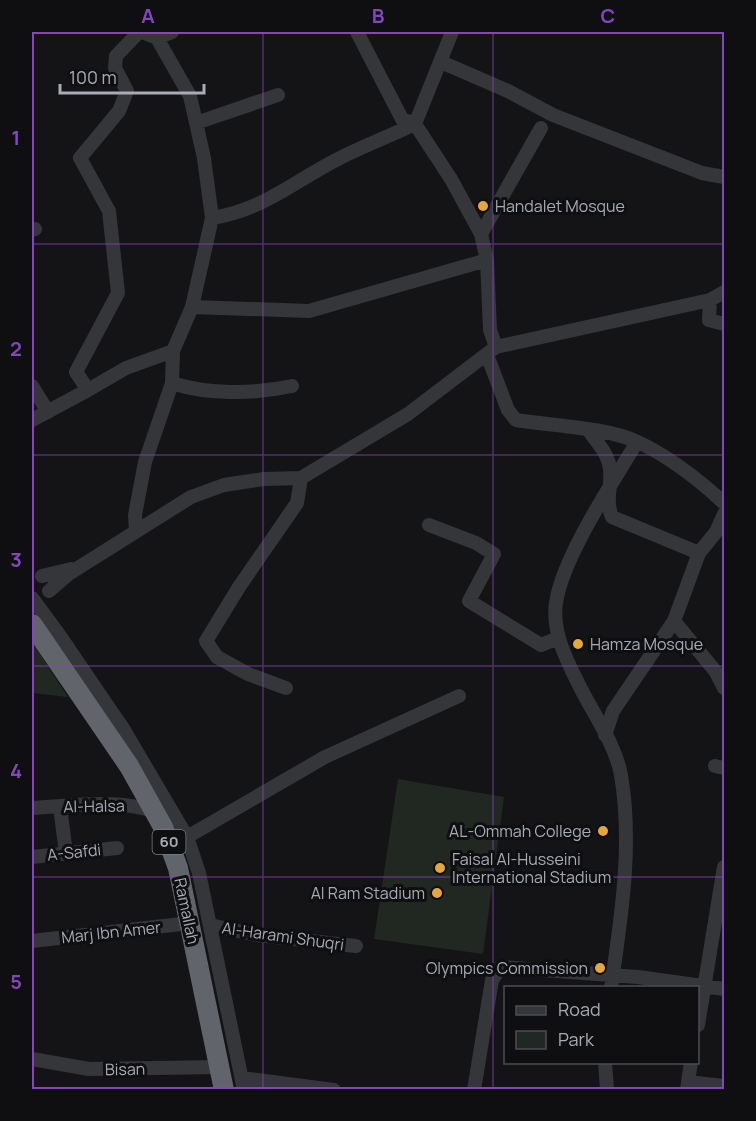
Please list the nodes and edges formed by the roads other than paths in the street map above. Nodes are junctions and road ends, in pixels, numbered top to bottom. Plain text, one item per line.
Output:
1 (141, 32) edge
2 (172, 32) edge
3 (357, 32) edge
4 (452, 32) edge
5 (157, 38) junction
6 (441, 62) junction
7 (278, 94) dead end
8 (196, 123) junction
9 (415, 124) junction
10 (541, 128) dead end
11 (724, 177) edge
12 (212, 218) junction
13 (481, 234) junction
14 (487, 260) junction
15 (724, 292) edge
16 (710, 300) junction
17 (192, 307) junction
18 (724, 324) edge
19 (173, 351) junction
20 (491, 351) junction
21 (172, 383) junction
22 (32, 386) edge
23 (292, 386) dead end
24 (88, 390) junction
25 (48, 412) junction
26 (32, 420) edge
27 (589, 431) junction
28 (638, 442) junction
29 (301, 478) junction
30 (607, 491) junction
31 (724, 502) edge
32 (724, 514) edge
33 (429, 525) dead end
34 (136, 531) junction
35 (699, 553) junction
36 (100, 555) junction
37 (36, 575) edge
38 (49, 592) junction
39 (32, 598) edge
40 (674, 621) junction
41 (33, 625) edge
42 (60, 636) junction
43 (558, 638) junction
44 (286, 688) dead end
45 (724, 688) edge
46 (459, 696) dead end
47 (605, 735) junction
48 (60, 807) junction
49 (32, 808) edge
50 (156, 812) junction
51 (187, 837) junction
52 (117, 848) dead end
53 (66, 853) junction
54 (32, 857) edge
55 (724, 867) edge
56 (190, 923) junction
57 (210, 925) junction
58 (32, 941) edge
59 (356, 946) dead end
60 (612, 982) edge
61 (692, 986) edge
62 (699, 987) edge
63 (704, 988) junction
64 (724, 990) edge
65 (699, 1019) edge
66 (32, 1059) edge
67 (605, 1064) edge
68 (691, 1064) edge
69 (220, 1067) junction
70 (243, 1084) edge
71 (687, 1086) edge
72 (724, 1086) edge
73 (224, 1089) edge
74 (334, 1089) edge
75 (474, 1089) edge
76 (606, 1089) edge

1 - 5 street
1 - 24 street
2 - 5 street
3 - 9 street
4 - 6 street
5 - 8 street
6 - 9 street
6 - 11 street
7 - 8 street
8 - 12 street
9 - 12 street
9 - 13 street
10 - 13 street
12 - 17 street
13 - 14 street
14 - 17 street
14 - 20 street
15 - 16 street
16 - 18 street
16 - 20 street
17 - 19 street
19 - 21 street
19 - 24 street
20 - 27 street
20 - 29 street
21 - 23 street
21 - 34 street
22 - 25 street
24 - 25 street
25 - 26 street
27 - 28 street
27 - 30 street
28 - 30 street
28 - 31 street
29 - 34 street
29 - 44 street
30 - 35 street
30 - 43 street
32 - 35 street
33 - 43 street
34 - 36 street
35 - 40 street
36 - 37 street
36 - 38 street
37 - 38 street
38 - 39 street
38 - 42 street
39 - 42 street
40 - 45 street
40 - 47 street
41 - 50 highway, Ramallah / 60
42 - 51 street
43 - 47 street
46 - 51 street
47 - 60 street
48 - 49 street, Al-Halsa
48 - 50 street, Al-Halsa
48 - 53 street
50 - 56 highway, Ramallah / 60
51 - 57 street
52 - 53 street, A-Safdi
53 - 54 street, A-Safdi
55 - 63 street
56 - 58 street, Marj Ibn Amer
56 - 69 highway, Ramallah / 60
57 - 59 street, Al-Harami Shuqri
57 - 70 street
60 - 61 street
60 - 75 street
62 - 63 street
63 - 64 street
63 - 65 street
66 - 69 street, Bisan
67 - 76 street
68 - 71 street
69 - 73 highway, Ramallah / 60
70 - 74 street
71 - 72 street

